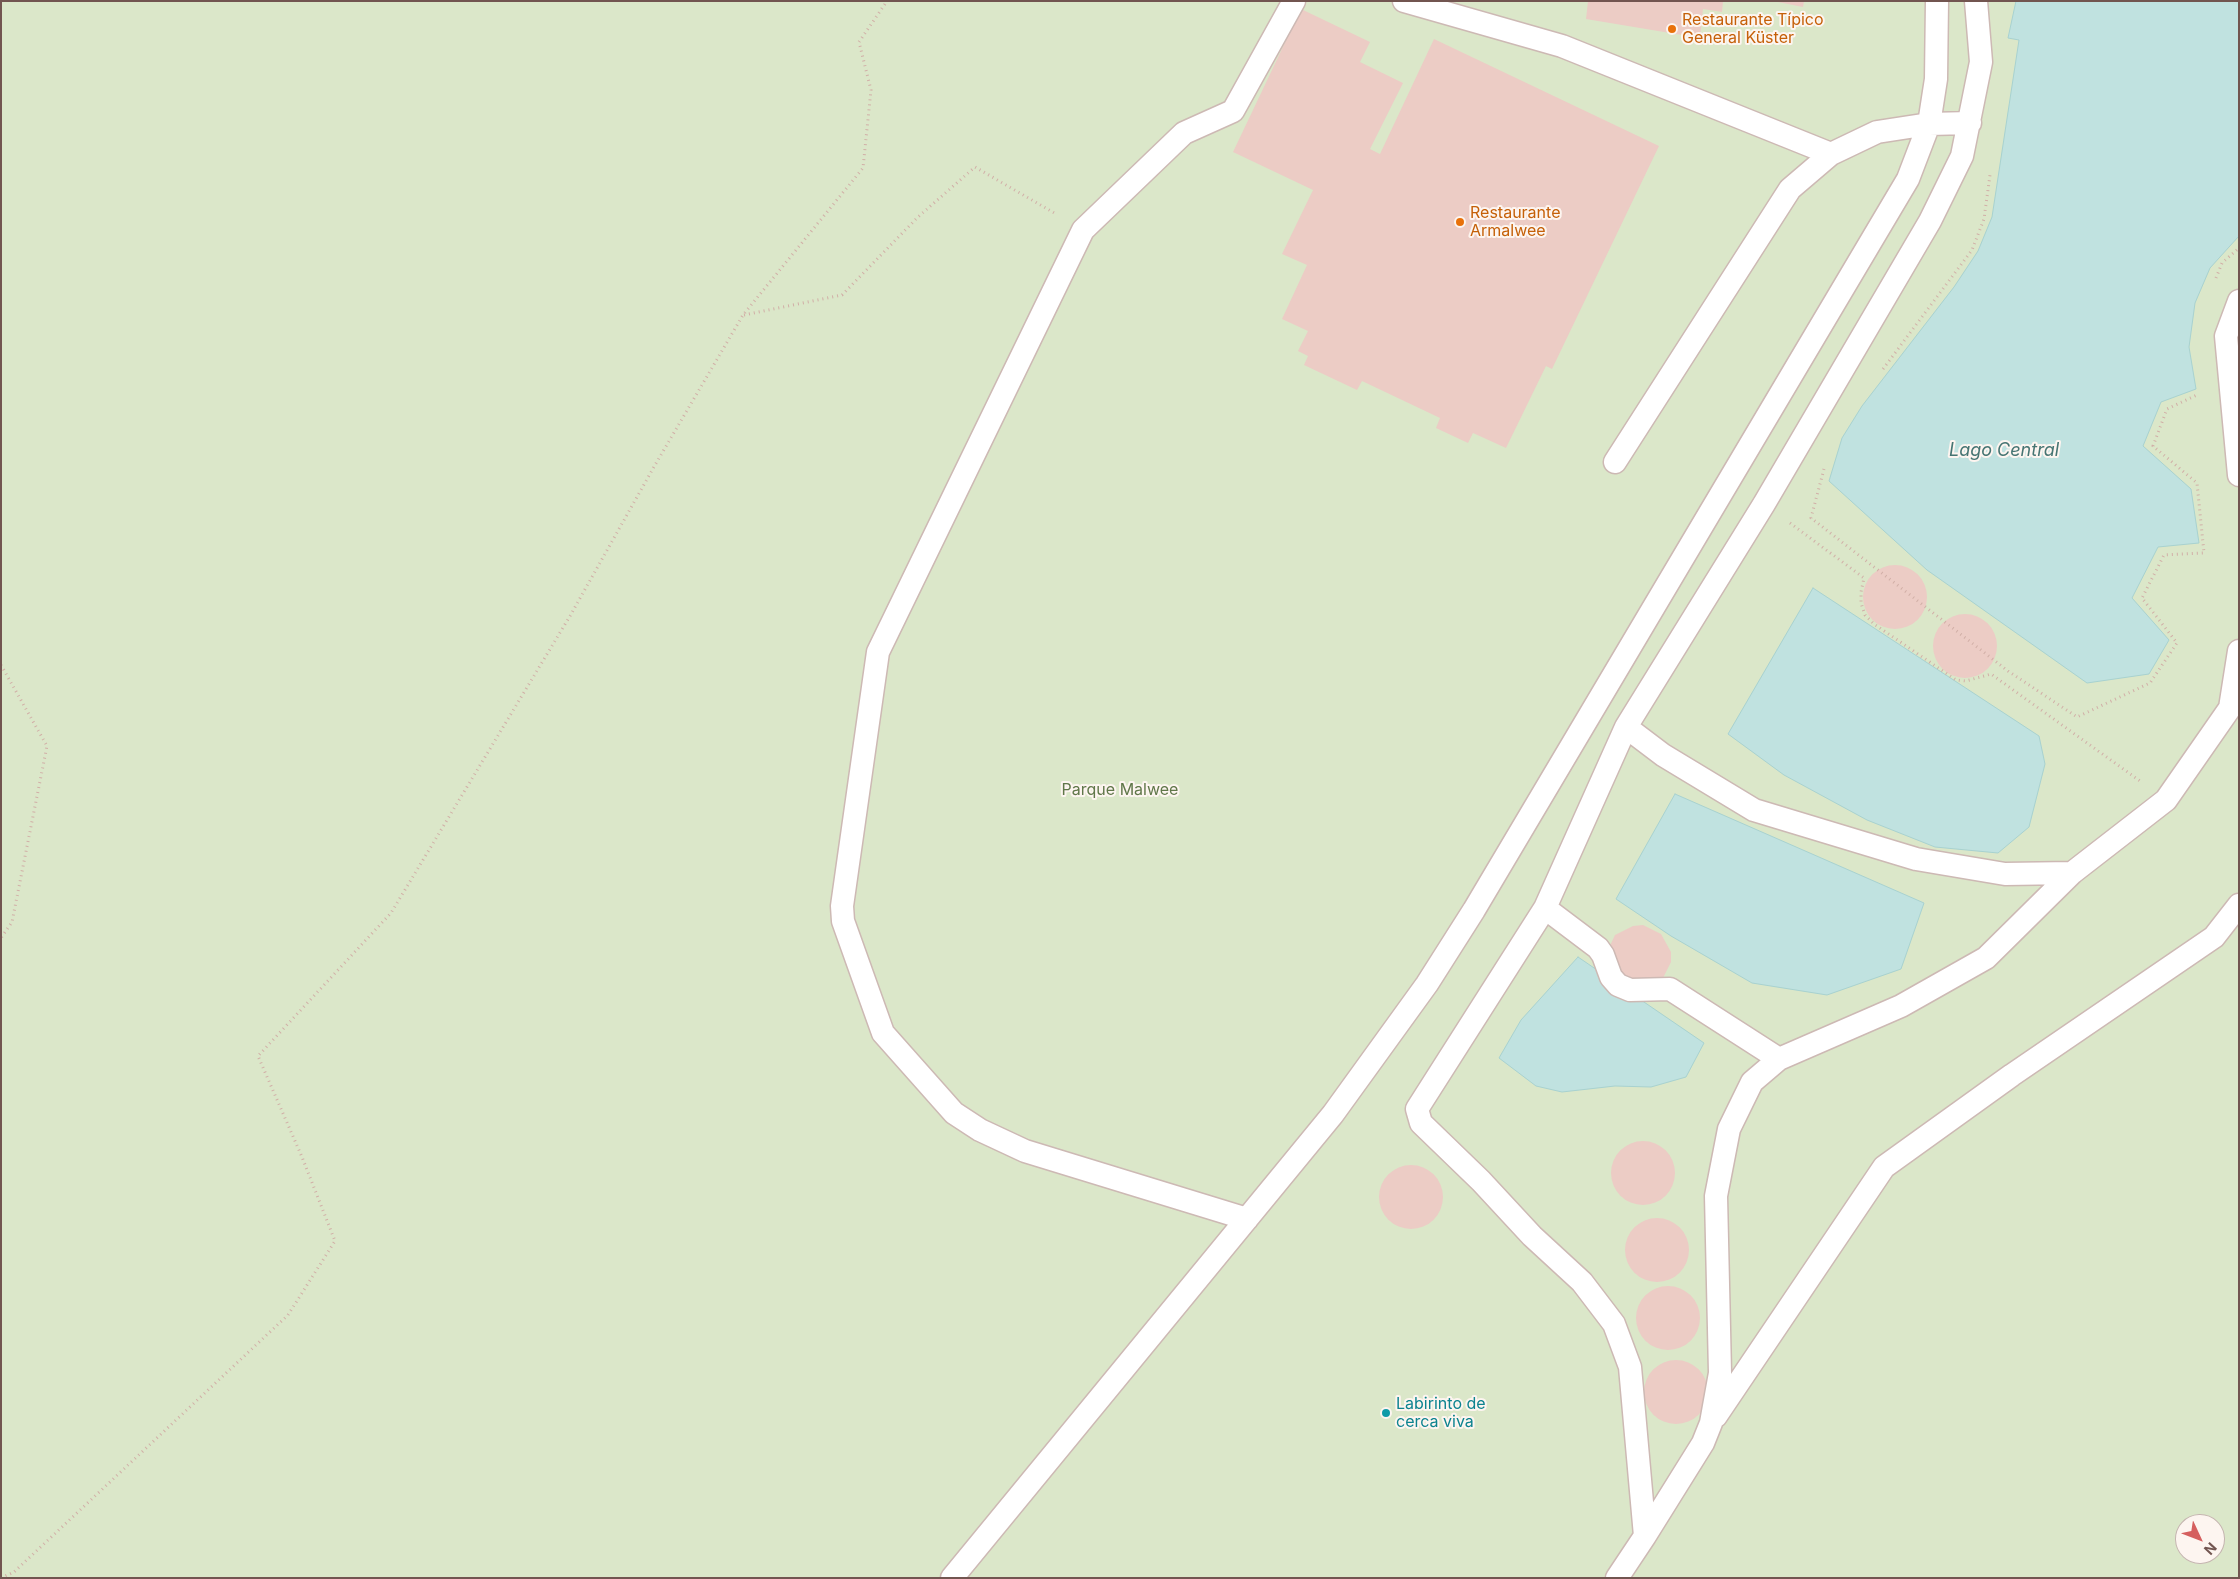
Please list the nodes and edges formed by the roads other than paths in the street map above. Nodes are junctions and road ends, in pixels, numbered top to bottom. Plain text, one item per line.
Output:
1 (1294, 1) edge
2 (1404, 1) edge
3 (1937, 1) edge
4 (1976, 1) edge
5 (1970, 122) junction
6 (1929, 124) junction
7 (1831, 154) junction
8 (2239, 301) edge
9 (1615, 462) dead end
10 (2239, 475) edge
11 (2239, 651) edge
12 (1626, 727) junction
13 (2072, 872) junction
14 (2239, 904) edge
15 (1545, 908) junction
16 (1779, 1060) junction
17 (1247, 1219) junction
18 (1711, 1423) junction
19 (1645, 1536) junction
20 (952, 1578) edge
21 (1617, 1578) edge

1 - 17 lane
2 - 7 lane
3 - 6 lane
4 - 5 lane
5 - 6 lane
5 - 12 lane
6 - 7 lane
6 - 17 lane
7 - 9 lane
8 - 10 lane
11 - 13 lane
12 - 13 lane
12 - 15 lane
13 - 16 lane
14 - 18 lane
15 - 16 lane
15 - 19 lane
16 - 18 lane
17 - 20 lane
18 - 19 lane
19 - 21 lane

